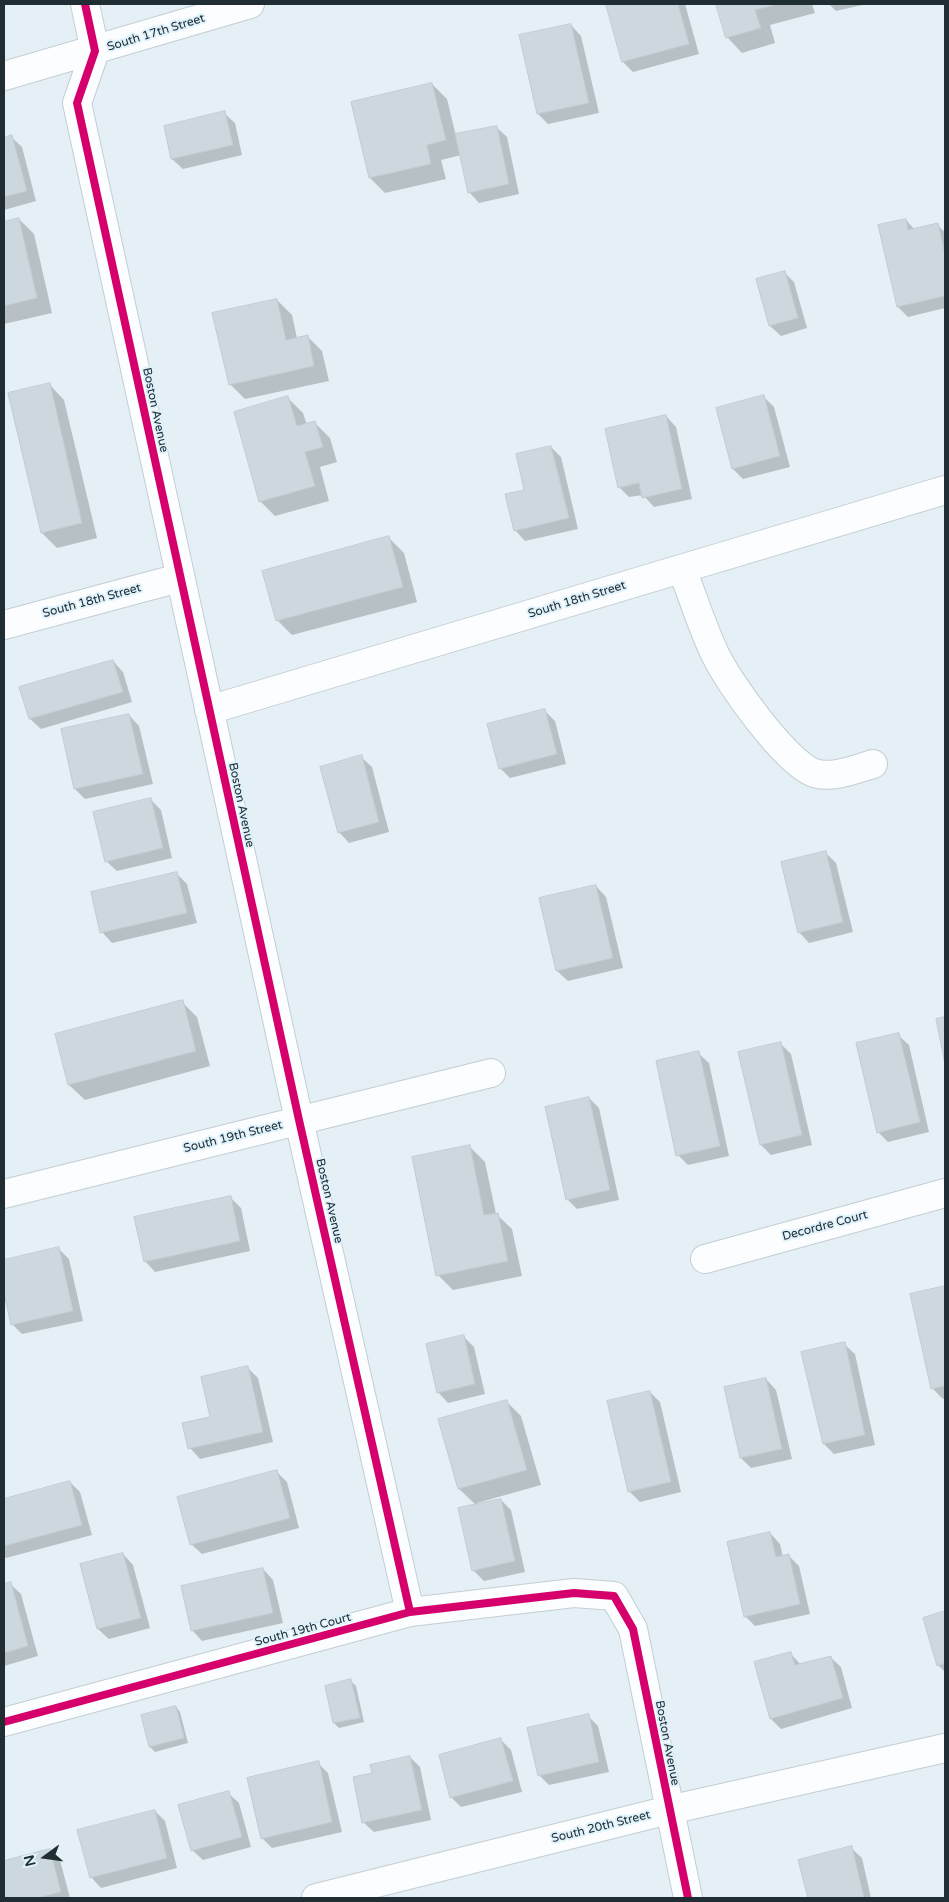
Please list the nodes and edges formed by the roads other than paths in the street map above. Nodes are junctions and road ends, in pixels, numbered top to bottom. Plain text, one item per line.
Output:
1 (85, 4) edge
2 (250, 4) edge
3 (95, 51) junction
4 (4, 76) edge
5 (945, 490) edge
6 (682, 569) junction
7 (179, 578) junction
8 (4, 625) edge
9 (209, 710) junction
10 (873, 764) dead end
11 (491, 1072) dead end
12 (299, 1120) junction
13 (945, 1193) edge
14 (4, 1194) edge
15 (705, 1259) dead end
16 (614, 1596) joint
17 (410, 1612) junction
18 (4, 1722) edge
19 (945, 1748) edge
20 (669, 1810) junction
21 (316, 1898) edge
22 (688, 1898) edge

1 - 3 street
2 - 3 street, South 17th Street
3 - 4 street, South 17th Street
3 - 7 street, Boston Avenue
5 - 6 street, South 18th Street
6 - 9 street, South 18th Street
6 - 10 street
7 - 8 street, South 18th Street
7 - 9 street, Boston Avenue
9 - 12 street, Boston Avenue
11 - 12 street, South 19th Street
12 - 14 street, South 19th Street
12 - 17 street, Boston Avenue
13 - 15 street, Decordre Court
16 - 17 street, South 19th Court
16 - 20 street, Boston Avenue
17 - 18 street, South 19th Court
19 - 20 street, South 20th Street
20 - 21 street, South 20th Street
20 - 22 street, Boston Avenue

